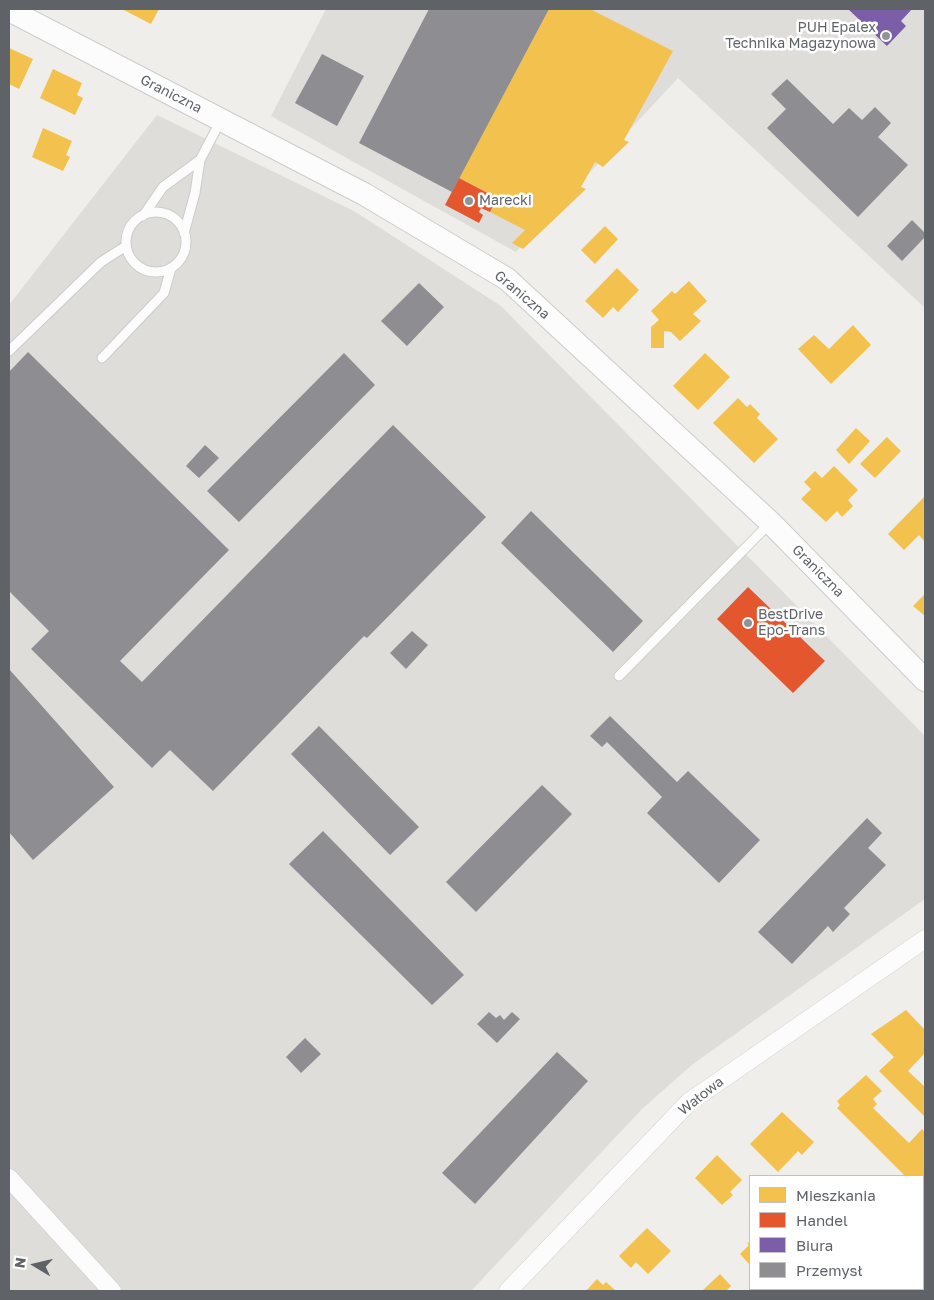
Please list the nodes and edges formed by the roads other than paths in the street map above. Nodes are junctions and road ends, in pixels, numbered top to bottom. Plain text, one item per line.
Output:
1 (9, 10) edge
2 (221, 120) junction
3 (200, 160) junction
4 (143, 216) junction
5 (184, 233) junction
6 (126, 246) junction
7 (171, 268) junction
8 (9, 351) edge
9 (102, 358) dead end
10 (770, 522) junction
11 (619, 676) dead end
12 (925, 680) edge
13 (925, 939) edge
14 (9, 1178) edge
15 (112, 1291) edge
16 (508, 1291) edge

1 - 2 street, Graniczna
2 - 3 lane
2 - 10 street, Graniczna
3 - 4 lane
3 - 5 lane
4 - 5 lane
4 - 6 lane
5 - 7 lane
6 - 7 lane
6 - 8 lane
7 - 9 lane
10 - 11 lane
10 - 12 street, Graniczna
13 - 16 street, Wałowa
14 - 15 street

